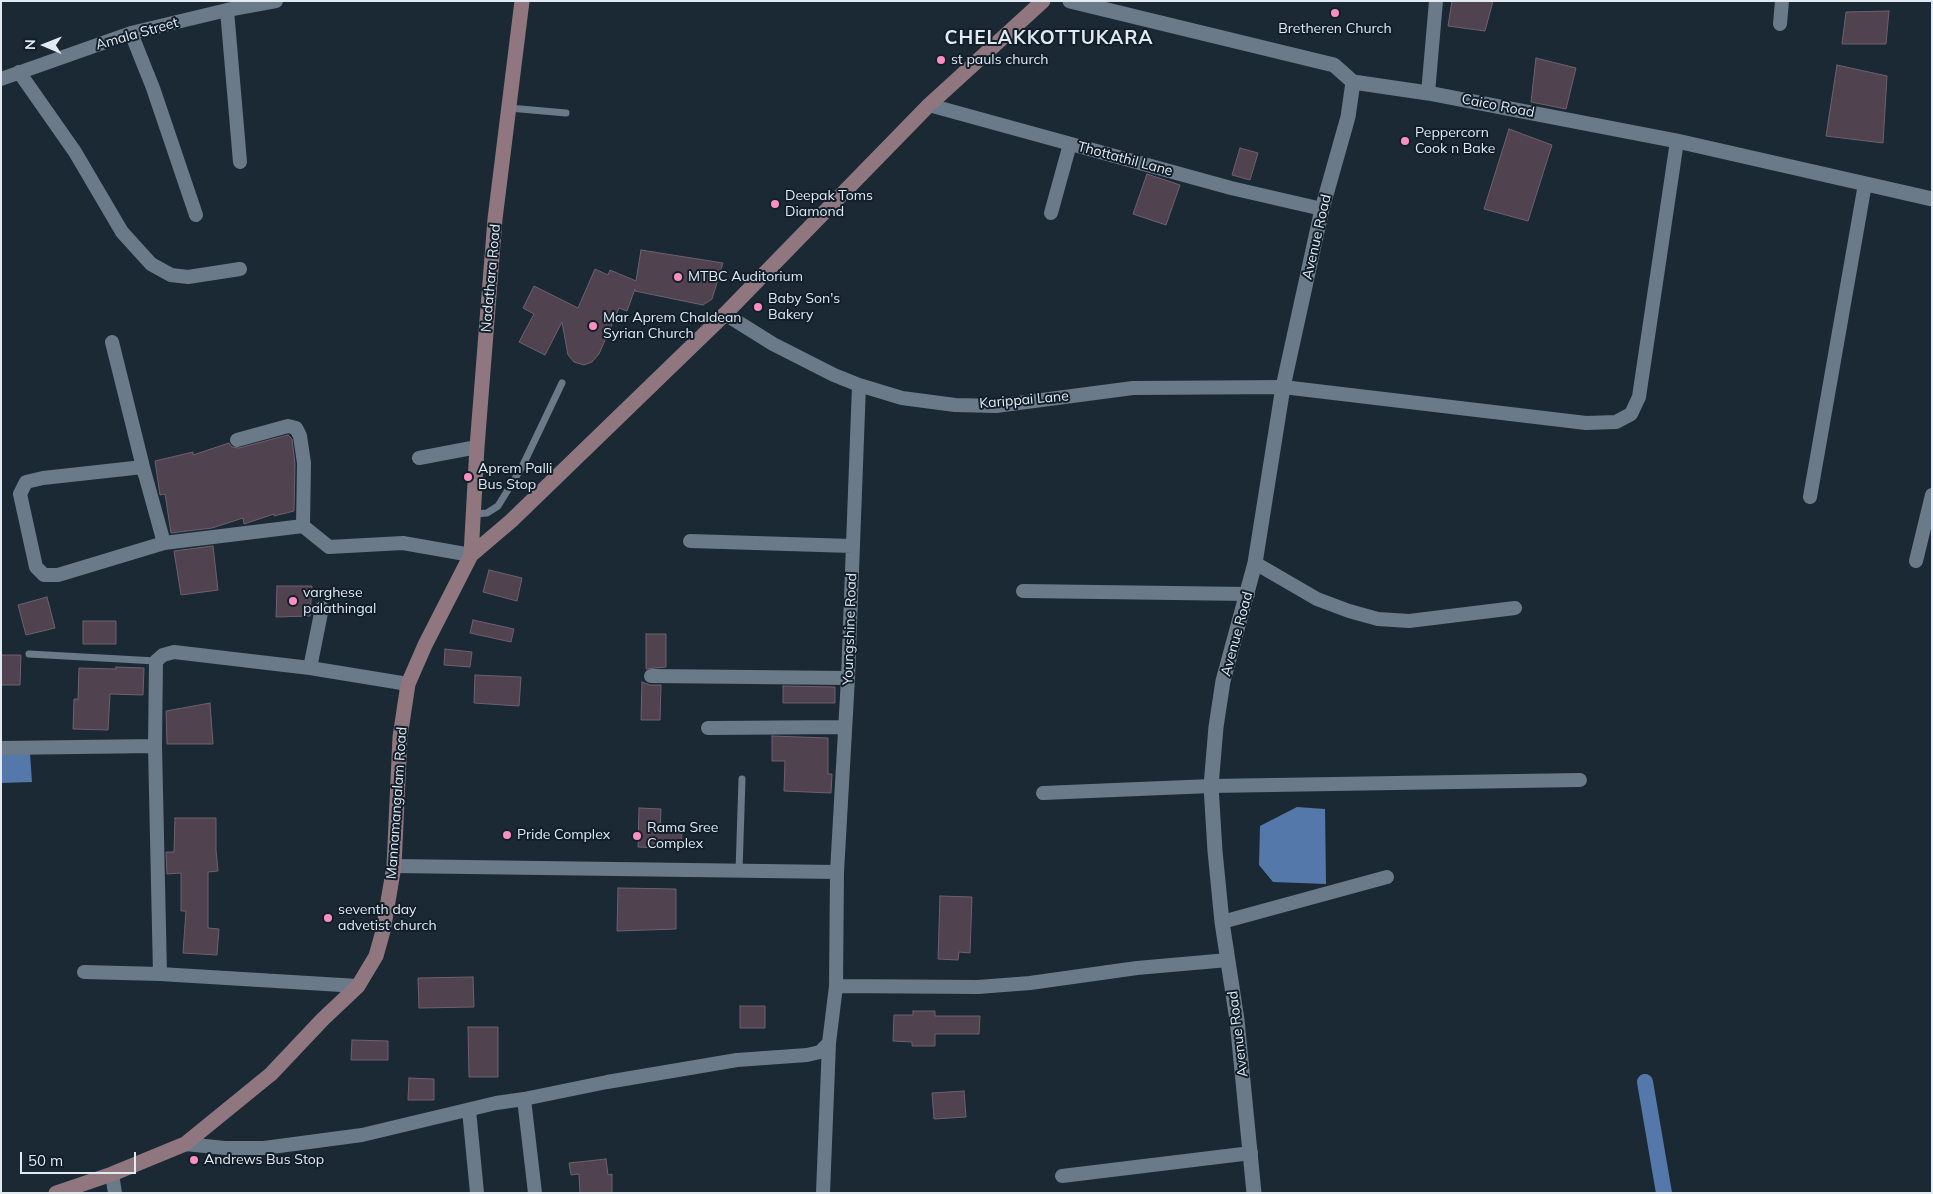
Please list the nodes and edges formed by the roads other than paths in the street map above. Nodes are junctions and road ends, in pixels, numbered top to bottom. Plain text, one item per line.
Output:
1 (276, 1) edge
2 (522, 1) edge
3 (1043, 1) edge
4 (1070, 1) edge
5 (1436, 1) edge
6 (1782, 1) edge
7 (227, 10) junction
8 (1780, 24) dead end
9 (132, 33) junction
10 (19, 72) junction
11 (1, 79) edge
12 (1353, 82) junction
13 (1428, 93) junction
14 (929, 105) junction
15 (508, 108) junction
16 (566, 113) dead end
17 (1677, 141) junction
18 (1070, 144) junction
19 (240, 162) dead end
20 (1865, 184) junction
21 (1932, 199) edge
22 (1322, 209) junction
23 (1051, 213) dead end
24 (196, 215) dead end
25 (240, 268) dead end
26 (725, 314) junction
27 (112, 342) dead end
28 (562, 383) dead end
29 (859, 385) junction
30 (1283, 387) junction
31 (237, 440) dead end
32 (477, 447) junction
33 (419, 458) dead end
34 (147, 480) junction
35 (1932, 495) edge
36 (1810, 497) dead end
37 (473, 514) junction
38 (303, 526) junction
39 (690, 540) dead end
40 (164, 543) junction
41 (852, 546) junction
42 (471, 555) junction
43 (1916, 561) dead end
44 (1255, 563) junction
45 (1023, 591) dead end
46 (1248, 594) junction
47 (322, 608) dead end
48 (1515, 608) dead end
49 (29, 654) dead end
50 (156, 661) junction
51 (310, 668) junction
52 (650, 676) dead end
53 (848, 678) junction
54 (408, 684) junction
55 (846, 727) junction
56 (708, 728) dead end
57 (155, 746) junction
58 (1, 748) edge
59 (742, 779) dead end
60 (1580, 780) dead end
61 (1211, 786) junction
62 (1043, 793) dead end
63 (394, 866) junction
64 (739, 872) junction
65 (837, 872) junction
66 (1387, 877) dead end
67 (1222, 922) junction
68 (1228, 960) junction
69 (84, 972) dead end
70 (160, 974) junction
71 (358, 986) junction
72 (836, 986) junction
73 (829, 1043) junction
74 (524, 1099) junction
75 (469, 1110) junction
76 (185, 1144) junction
77 (1251, 1153) junction
78 (112, 1174) junction
79 (1062, 1176) dead end
80 (56, 1193) edge
81 (115, 1193) edge
82 (476, 1193) edge
83 (536, 1193) edge
84 (823, 1193) edge
85 (1254, 1193) edge

1 - 7 street, Amala Street
2 - 15 main road, Nadathara Road
3 - 14 main road
4 - 12 street
5 - 13 street
6 - 8 street
7 - 9 street, Amala Street
7 - 19 street
9 - 10 street, Amala Street
9 - 24 street
10 - 11 street, Amala Street
10 - 25 street
12 - 13 street, Caico Road
12 - 22 street, Avenue Road
13 - 17 street, Caico Road
14 - 18 street, Thottathil Lane
14 - 26 main road
15 - 16 lane
15 - 32 main road, Nadathara Road
17 - 20 street, Caico Road
17 - 30 street, Karippai Lane
18 - 22 street, Thottathil Lane
18 - 23 street
20 - 21 street, Caico Road
20 - 36 street
22 - 30 street, Avenue Road
26 - 29 street, Karippai Lane
26 - 42 main road
27 - 34 street
28 - 37 lane
29 - 30 street, Karippai Lane
29 - 41 street, Youngshine Road
30 - 44 street, Avenue Road
31 - 38 street
32 - 33 street
32 - 37 main road, Nadathara Road
34 - 40 street
34 - 40 street
35 - 43 street
37 - 42 main road, Nadathara Road
38 - 40 street
38 - 42 street
39 - 41 street
41 - 53 street, Youngshine Road
42 - 54 main road, Mannamangalam Road
44 - 46 street, Avenue Road
44 - 48 street
45 - 46 street
46 - 61 street, Avenue Road
47 - 51 street
49 - 50 lane
50 - 51 street
50 - 57 street
51 - 54 street
52 - 53 street
53 - 55 street, Youngshine Road
54 - 63 main road, Mannamangalam Road
55 - 56 street
55 - 65 street, Youngshine Road
57 - 58 street
57 - 70 street
59 - 64 lane
60 - 61 street
61 - 62 street
61 - 67 street, Avenue Road
63 - 64 street
63 - 71 main road, Mannamangalam Road
64 - 65 street
65 - 72 street, Youngshine Road
66 - 67 street
67 - 68 street, Avenue Road
68 - 72 street
68 - 77 street, Avenue Road
69 - 70 street
70 - 71 street
71 - 76 main road, Mannamangalam Road
72 - 73 street, Youngshine Road
73 - 74 street
73 - 84 street, Youngshine Road
74 - 75 street
74 - 83 street
75 - 76 street
75 - 82 street
76 - 78 main road, Mannamangalam Road
77 - 79 street
77 - 85 street, Avenue Road
78 - 80 main road, Mannamangalam Road
78 - 81 street

